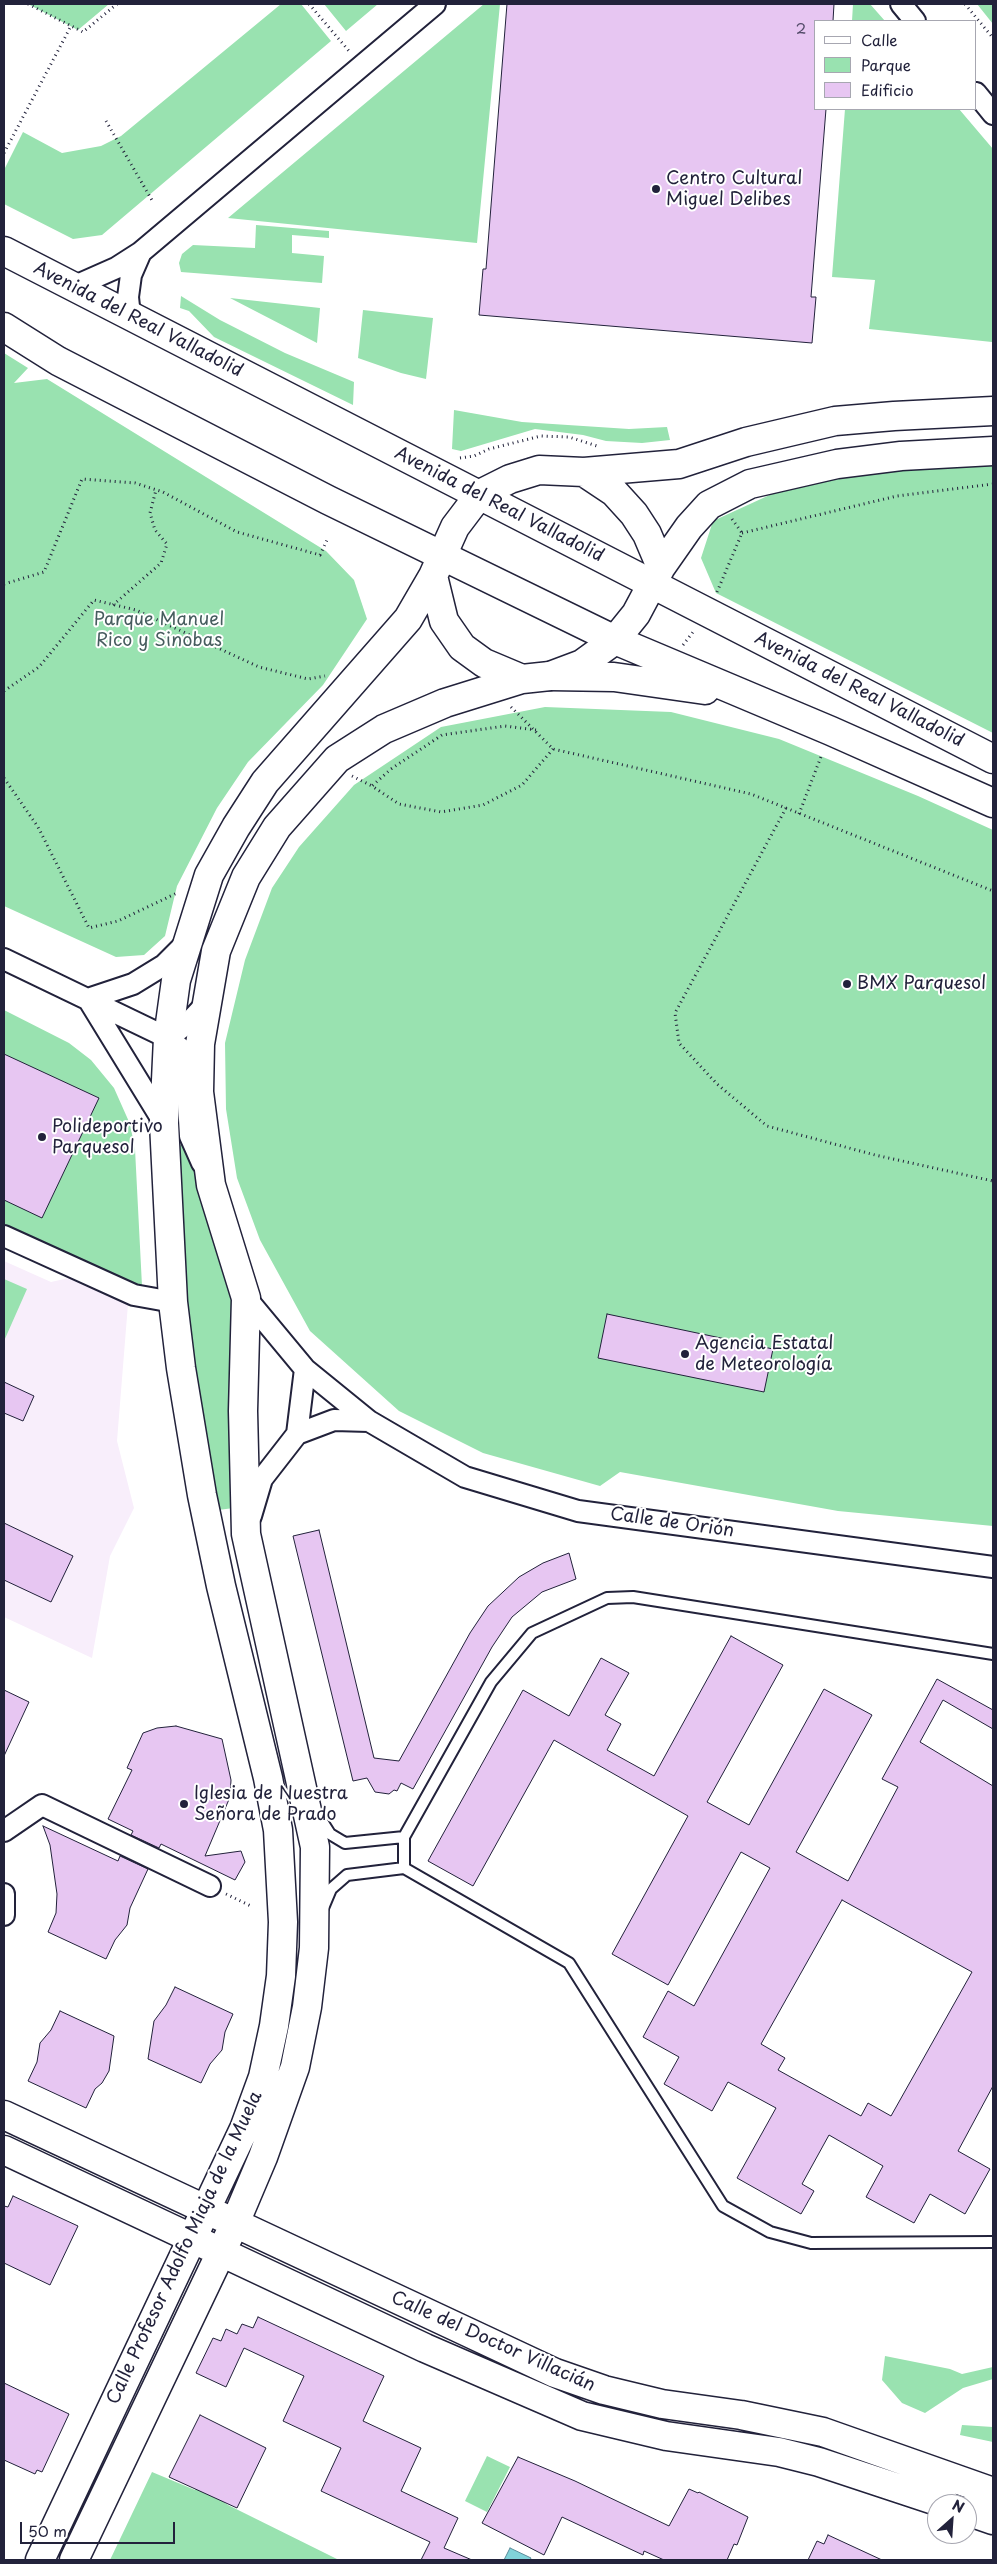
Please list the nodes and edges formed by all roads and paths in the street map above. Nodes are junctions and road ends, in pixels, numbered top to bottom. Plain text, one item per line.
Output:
1 (28, 4) edge
2 (117, 4) edge
3 (309, 4) edge
4 (435, 4) edge
5 (900, 4) edge
6 (965, 4) edge
7 (914, 20) edge
8 (976, 20) edge
9 (977, 22) edge
10 (71, 26) junction
11 (993, 38) edge
12 (361, 66) junction
13 (977, 94) edge
14 (993, 114) edge
15 (106, 121) dead end
16 (4, 153) edge
17 (153, 202) dead end
18 (4, 251) edge
19 (141, 252) junction
20 (73, 287) junction
21 (130, 316) junction
22 (4, 327) edge
23 (993, 411) edge
24 (604, 448) dead end
25 (993, 452) edge
26 (454, 454) dead end
27 (584, 472) junction
28 (993, 484) edge
29 (156, 490) junction
30 (480, 494) junction
31 (742, 533) dead end
32 (328, 538) dead end
33 (437, 566) junction
34 (657, 576) junction
35 (4, 584) edge
36 (113, 605) junction
37 (615, 640) junction
38 (326, 676) dead end
39 (550, 676) junction
40 (522, 679) junction
41 (4, 691) edge
42 (750, 697) junction
43 (509, 704) dead end
44 (536, 730) junction
45 (825, 748) dead end
46 (553, 749) junction
47 (993, 759) edge
48 (350, 775) dead end
49 (4, 778) edge
50 (372, 786) junction
51 (993, 803) edge
52 (786, 808) junction
53 (799, 814) junction
54 (182, 891) dead end
55 (993, 891) edge
56 (187, 941) junction
57 (4, 959) edge
58 (88, 999) junction
59 (205, 1005) junction
60 (168, 1038) junction
61 (164, 1123) junction
62 (993, 1181) edge
63 (211, 1185) junction
64 (4, 1236) edge
65 (246, 1298) junction
66 (173, 1302) junction
67 (305, 1369) junction
68 (369, 1421) junction
69 (297, 1434) junction
70 (246, 1534) junction
71 (993, 1567) edge
72 (993, 1654) edge
73 (302, 1790) junction
74 (4, 1831) edge
75 (404, 1837) junction
76 (404, 1868) junction
77 (210, 1886) joint
78 (4, 1894) edge
79 (253, 1907) dead end
80 (4, 1915) edge
81 (314, 1929) junction
82 (4, 2115) edge
83 (4, 2150) edge
84 (205, 2210) junction
85 (235, 2223) junction
86 (191, 2239) junction
87 (993, 2242) edge
88 (220, 2253) junction
89 (993, 2492) edge
90 (927, 2498) edge
91 (977, 2514) edge
92 (993, 2520) edge
93 (40, 2560) edge
94 (74, 2560) edge

1 - 10 path
2 - 10 path
3 - 12 path
4 - 12 street
5 - 7 street
6 - 8 path
9 - 11 path
10 - 16 path
12 - 19 street
13 - 14 street
15 - 17 path
18 - 20 main road, Avenida del Real Valladolid
19 - 20 street
19 - 21 street
20 - 21 main road, Avenida del Real Valladolid
21 - 30 main road, Avenida del Real Valladolid
22 - 33 main road
23 - 27 main road
24 - 26 path
25 - 34 main road
27 - 30 main road
27 - 34 main road
28 - 31 path
29 - 32 path
29 - 35 path
29 - 36 path
30 - 33 main road, Calle Profesor Adolfo Miaja de la Muela
30 - 34 main road, Avenida del Real Valladolid
33 - 37 main road
33 - 40 main road
33 - 56 main road, Calle Profesor Adolfo Miaja de la Muela
34 - 37 main road
34 - 47 main road, Avenida del Real Valladolid
36 - 38 path
36 - 41 path
37 - 39 main road
37 - 42 main road
39 - 40 main road, Calle Profesor Adolfo Miaja de la Muela
39 - 42 main road
40 - 59 main road, Calle Profesor Adolfo Miaja de la Muela
42 - 51 main road
43 - 44 path
44 - 46 path
44 - 50 path
45 - 53 path
46 - 50 path
46 - 52 path
48 - 50 path
49 - 54 path
52 - 53 path
52 - 62 path
53 - 55 path
56 - 58 street
56 - 60 main road, Calle Profesor Adolfo Miaja de la Muela
57 - 58 street
58 - 60 street
58 - 61 street
59 - 60 street
59 - 63 main road, Calle Profesor Adolfo Miaja de la Muela
60 - 61 main road, Calle Profesor Adolfo Miaja de la Muela
60 - 63 street
61 - 66 main road, Calle Profesor Adolfo Miaja de la Muela
63 - 65 main road, Calle Profesor Adolfo Miaja de la Muela
64 - 66 street
65 - 67 street, Calle de Orión
65 - 70 main road, Calle Profesor Adolfo Miaja de la Muela
66 - 84 main road, Calle Profesor Adolfo Miaja de la Muela
67 - 68 street, Calle de Orión
67 - 69 street
68 - 69 street, Calle de Orión
68 - 71 street, Calle de Orión
69 - 70 street
70 - 73 main road, Calle Profesor Adolfo Miaja de la Muela
72 - 75 lane
73 - 75 lane
73 - 81 main road, Calle Profesor Adolfo Miaja de la Muela
74 - 77 street
75 - 76 lane
76 - 81 lane
76 - 87 lane
77 - 79 path
78 - 80 street
81 - 85 main road, Calle Profesor Adolfo Miaja de la Muela
82 - 84 main road, Calle del Doctor Villacián
83 - 86 main road, Calle del Doctor Villacián
84 - 85 main road, Calle del Doctor Villacián
84 - 86 main road, Calle Profesor Adolfo Miaja de la Muela
85 - 88 main road, Calle Profesor Adolfo Miaja de la Muela
85 - 89 main road, Calle del Doctor Villacián
86 - 88 main road, Calle del Doctor Villacián
86 - 93 main road, Calle Profesor Adolfo Miaja de la Muela
88 - 90 main road, Calle del Doctor Villacián
88 - 94 main road, Calle Profesor Adolfo Miaja de la Muela
91 - 92 main road

